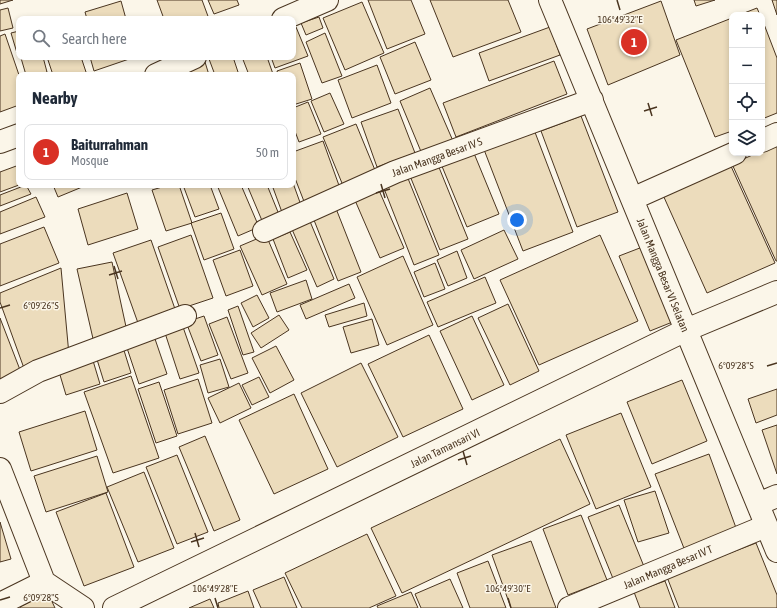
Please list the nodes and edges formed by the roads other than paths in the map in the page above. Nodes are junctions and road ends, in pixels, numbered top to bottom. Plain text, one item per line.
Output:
1 (327, 0) edge
2 (550, 0) edge
3 (290, 16) edge
4 (188, 60) edge
5 (162, 72) edge
6 (592, 100) junction
7 (777, 134) edge
8 (16, 136) edge
9 (765, 140) edge
10 (0, 142) edge
11 (729, 156) edge
12 (632, 199) junction
13 (264, 231) dead end
14 (777, 292) edge
15 (186, 316) dead end
16 (686, 330) junction
17 (0, 392) edge
18 (0, 469) edge
19 (767, 500) edge
20 (766, 526) junction
21 (777, 551) edge
22 (44, 582) junction
23 (0, 604) edge
24 (83, 608) edge
25 (114, 608) edge
26 (570, 608) edge

1 - 3 street
2 - 6 street, Jalan Mangga Besar VI Selatan
4 - 5 street
6 - 12 street, Jalan Mangga Besar VI Selatan
6 - 13 street, Jalan Mangga Besar IV S
7 - 9 street
8 - 10 street
11 - 12 street
12 - 16 street, Jalan Mangga Besar VI Selatan
14 - 16 street, Jalan Tamansari VI
15 - 17 street
16 - 19 street, Jalan Mangga Besar VI Selatan
16 - 25 street, Jalan Tamansari VI
18 - 22 street
19 - 20 street, Jalan Mangga Besar VI Selatan
20 - 21 street, Jalan Mangga Besar VI Selatan
20 - 26 street, Jalan Mangga Besar IV T
22 - 23 street
22 - 24 street

